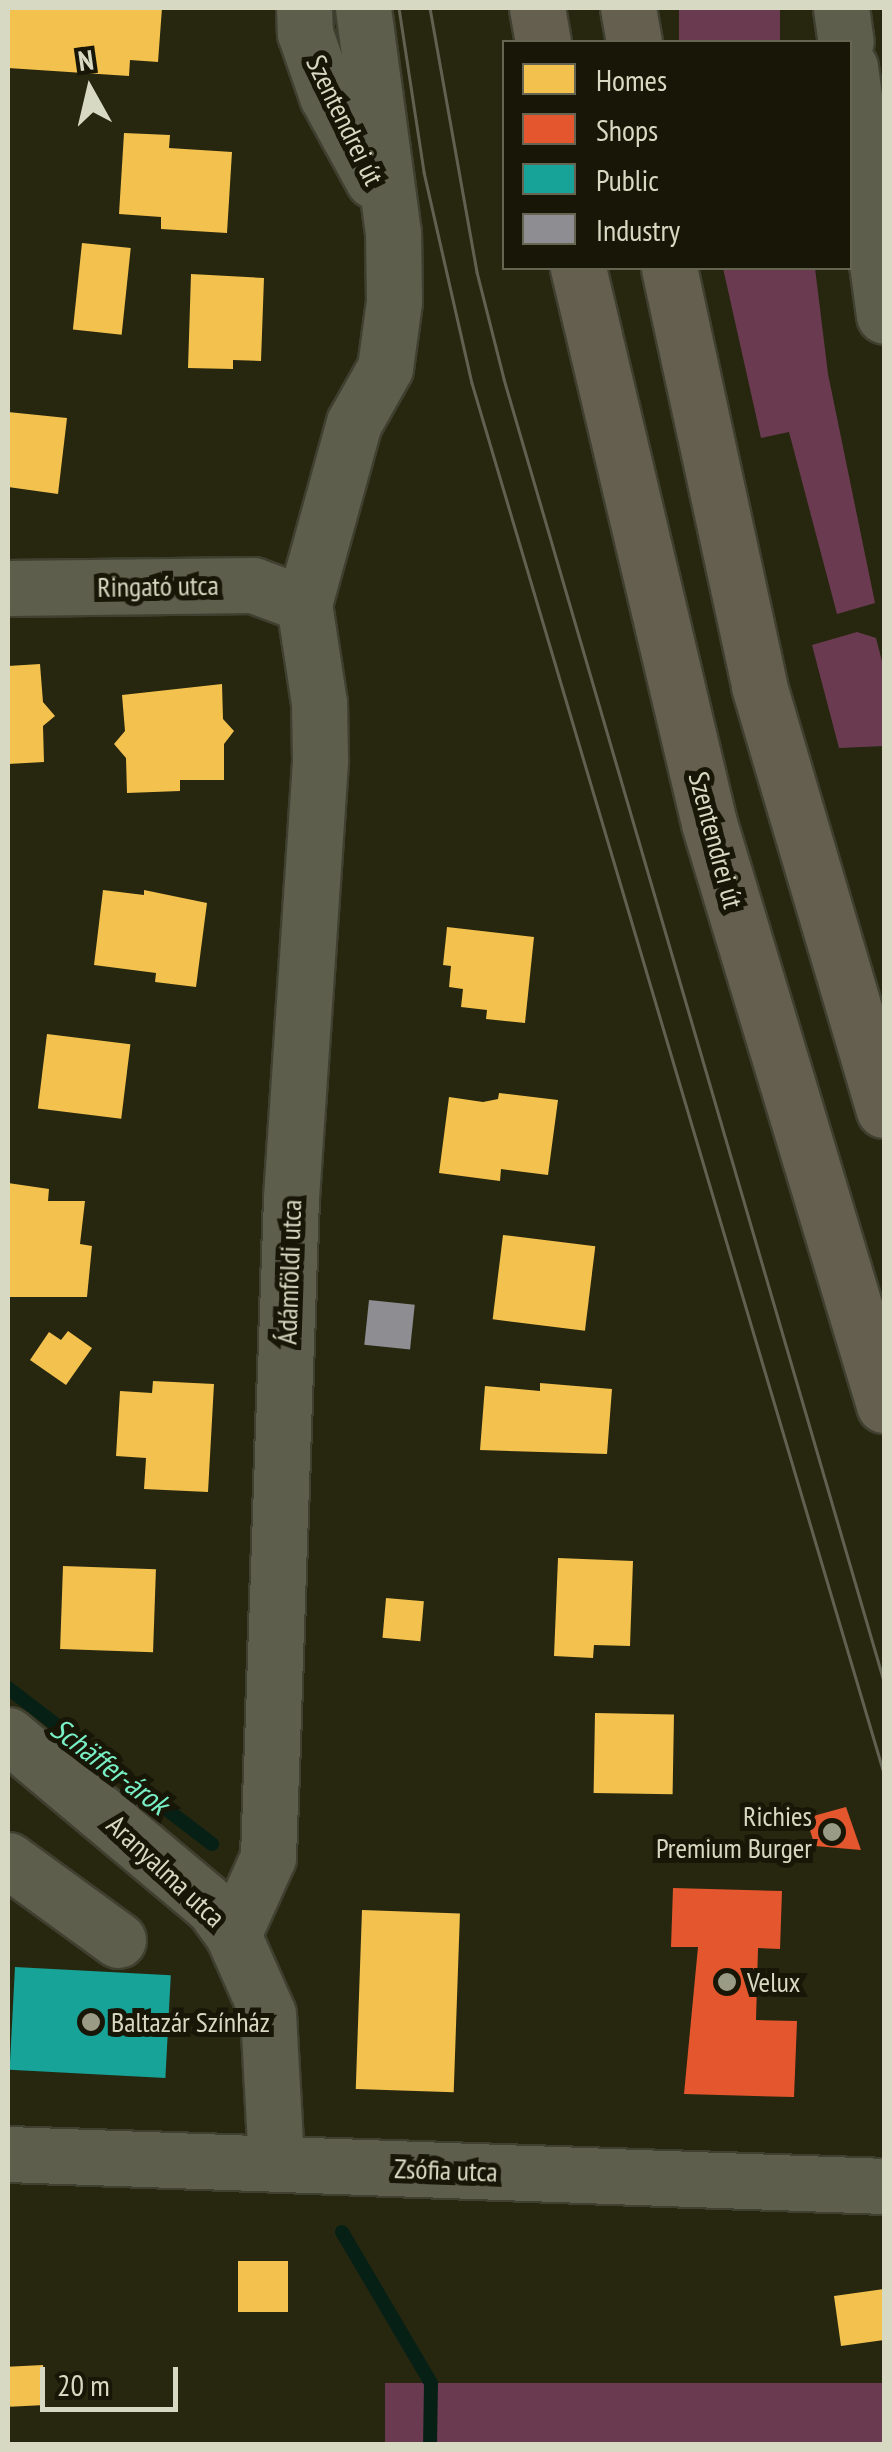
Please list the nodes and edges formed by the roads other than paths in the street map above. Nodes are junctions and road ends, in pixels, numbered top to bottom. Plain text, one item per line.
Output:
1 (304, 8) edge
2 (363, 8) edge
3 (537, 8) edge
4 (628, 8) edge
5 (841, 8) edge
6 (542, 40) edge
7 (634, 40) edge
8 (846, 40) edge
9 (852, 82) edge
10 (389, 209) junction
11 (578, 270) edge
12 (669, 270) edge
13 (884, 316) edge
14 (8, 588) edge
15 (304, 604) junction
16 (884, 1110) edge
17 (884, 1405) edge
18 (8, 1735) edge
19 (8, 1860) edge
20 (233, 1934) junction
21 (118, 1940) dead end
22 (8, 2154) edge
23 (276, 2164) junction
24 (884, 2186) edge

1 - 10 street, Szentendrei út
2 - 10 street, Szentendrei út
3 - 6 main road
4 - 7 main road
5 - 8 street
9 - 13 street
10 - 15 street
11 - 17 main road, Szentendrei út
12 - 16 main road
14 - 15 street, Ringató utca
15 - 20 street, Ádámföldi utca
18 - 20 street, Aranyalma utca
19 - 21 street
20 - 23 street, Aranyalma utca
22 - 23 street, Zsófia utca
23 - 24 street, Zsófia utca

